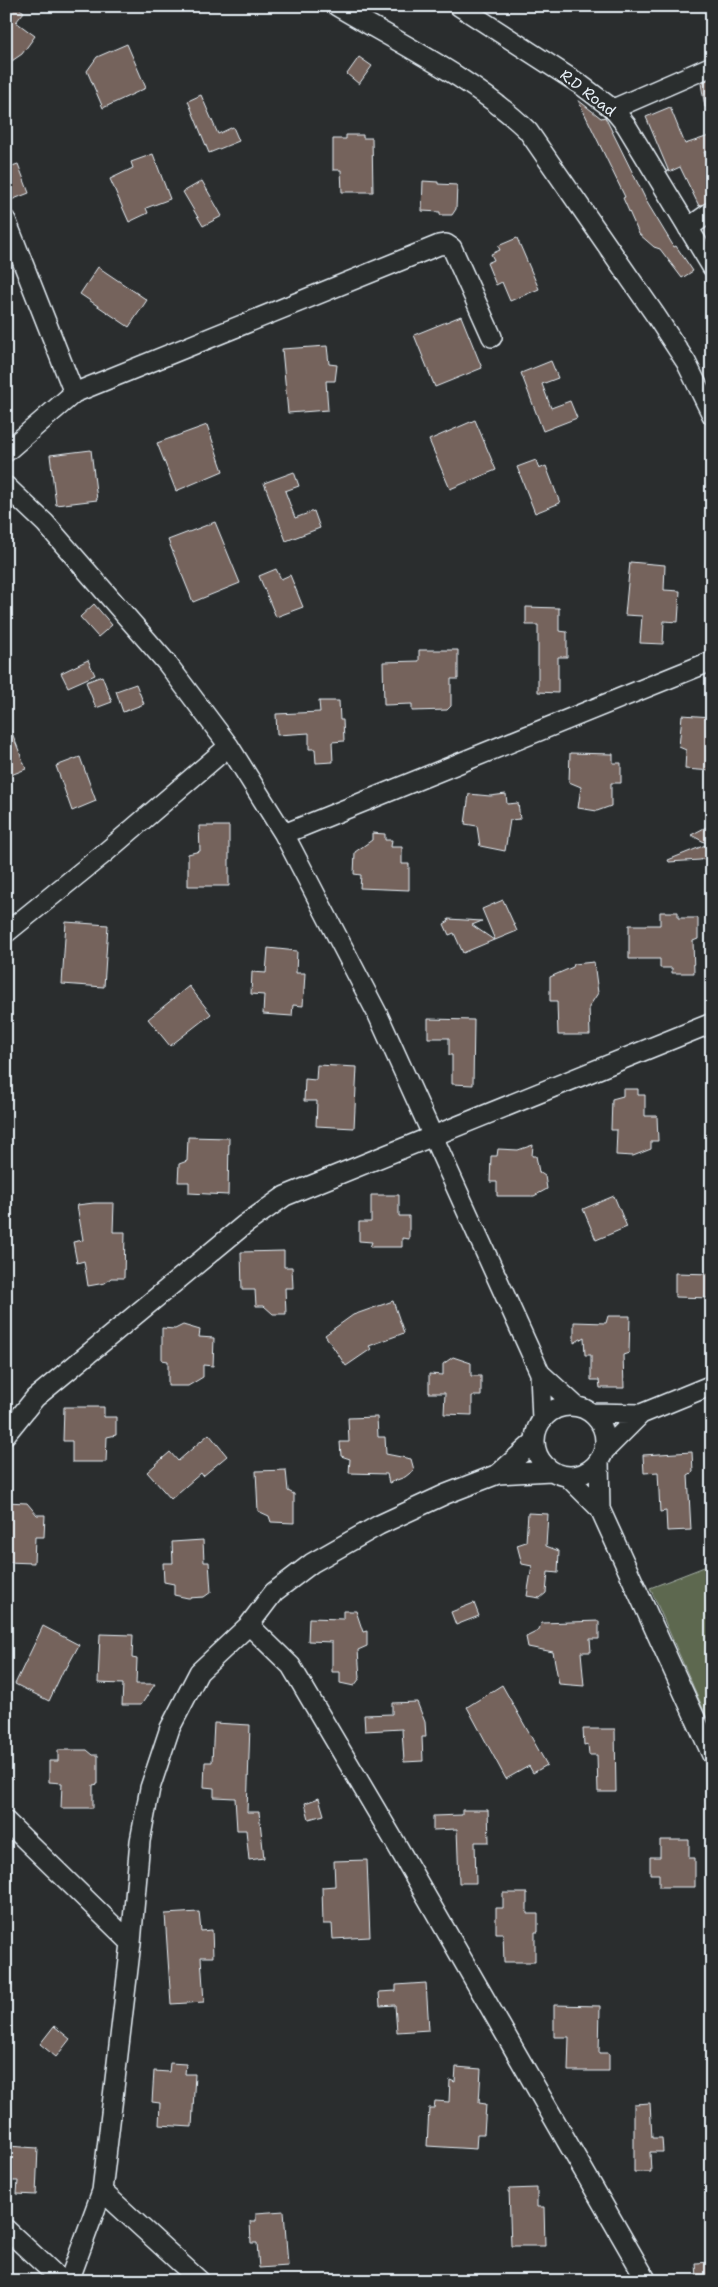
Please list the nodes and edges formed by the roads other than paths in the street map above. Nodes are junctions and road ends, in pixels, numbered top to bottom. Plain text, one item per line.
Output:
1 (337, 6) edge
2 (459, 6) edge
3 (712, 66) edge
4 (613, 109) junction
5 (712, 211) edge
6 (6, 220) edge
7 (688, 228) junction
8 (712, 267) edge
9 (492, 337) dead end
10 (74, 393) junction
11 (712, 415) edge
12 (6, 452) edge
13 (6, 486) edge
14 (712, 661) edge
15 (229, 746) junction
16 (284, 834) junction
17 (6, 933) edge
18 (712, 1023) edge
19 (432, 1137) junction
20 (540, 1373) junction
21 (712, 1385) edge
22 (584, 1409) junction
23 (641, 1414) junction
24 (542, 1420) junction
25 (6, 1434) edge
26 (535, 1442) junction
27 (602, 1456) junction
28 (498, 1474) junction
29 (560, 1474) junction
30 (600, 1509) junction
31 (249, 1625) junction
32 (712, 1756) edge
33 (6, 1821) edge
34 (131, 1943) junction
35 (102, 2191) junction
36 (6, 2229) edge
37 (62, 2281) edge
38 (69, 2281) edge
39 (200, 2281) edge
40 (647, 2281) edge

1 - 11 street
2 - 4 street, R.D Road
3 - 4 street
4 - 7 street, R.D Road
5 - 7 street
6 - 10 street
7 - 8 street, R.D Road
9 - 10 street
10 - 12 street
13 - 15 street
14 - 16 street
15 - 16 street
15 - 17 street
16 - 19 street
18 - 19 street
19 - 20 street
19 - 25 street
20 - 22 street
20 - 24 street
21 - 23 street
22 - 23 street
22 - 24 street
22 - 27 street
23 - 27 street
24 - 26 street
26 - 28 street
26 - 29 street
27 - 29 street
27 - 30 street
28 - 29 street
28 - 31 street
29 - 30 street
30 - 32 street
31 - 34 street
31 - 40 street
33 - 34 street
34 - 35 street
35 - 38 street
35 - 39 street
36 - 37 street

